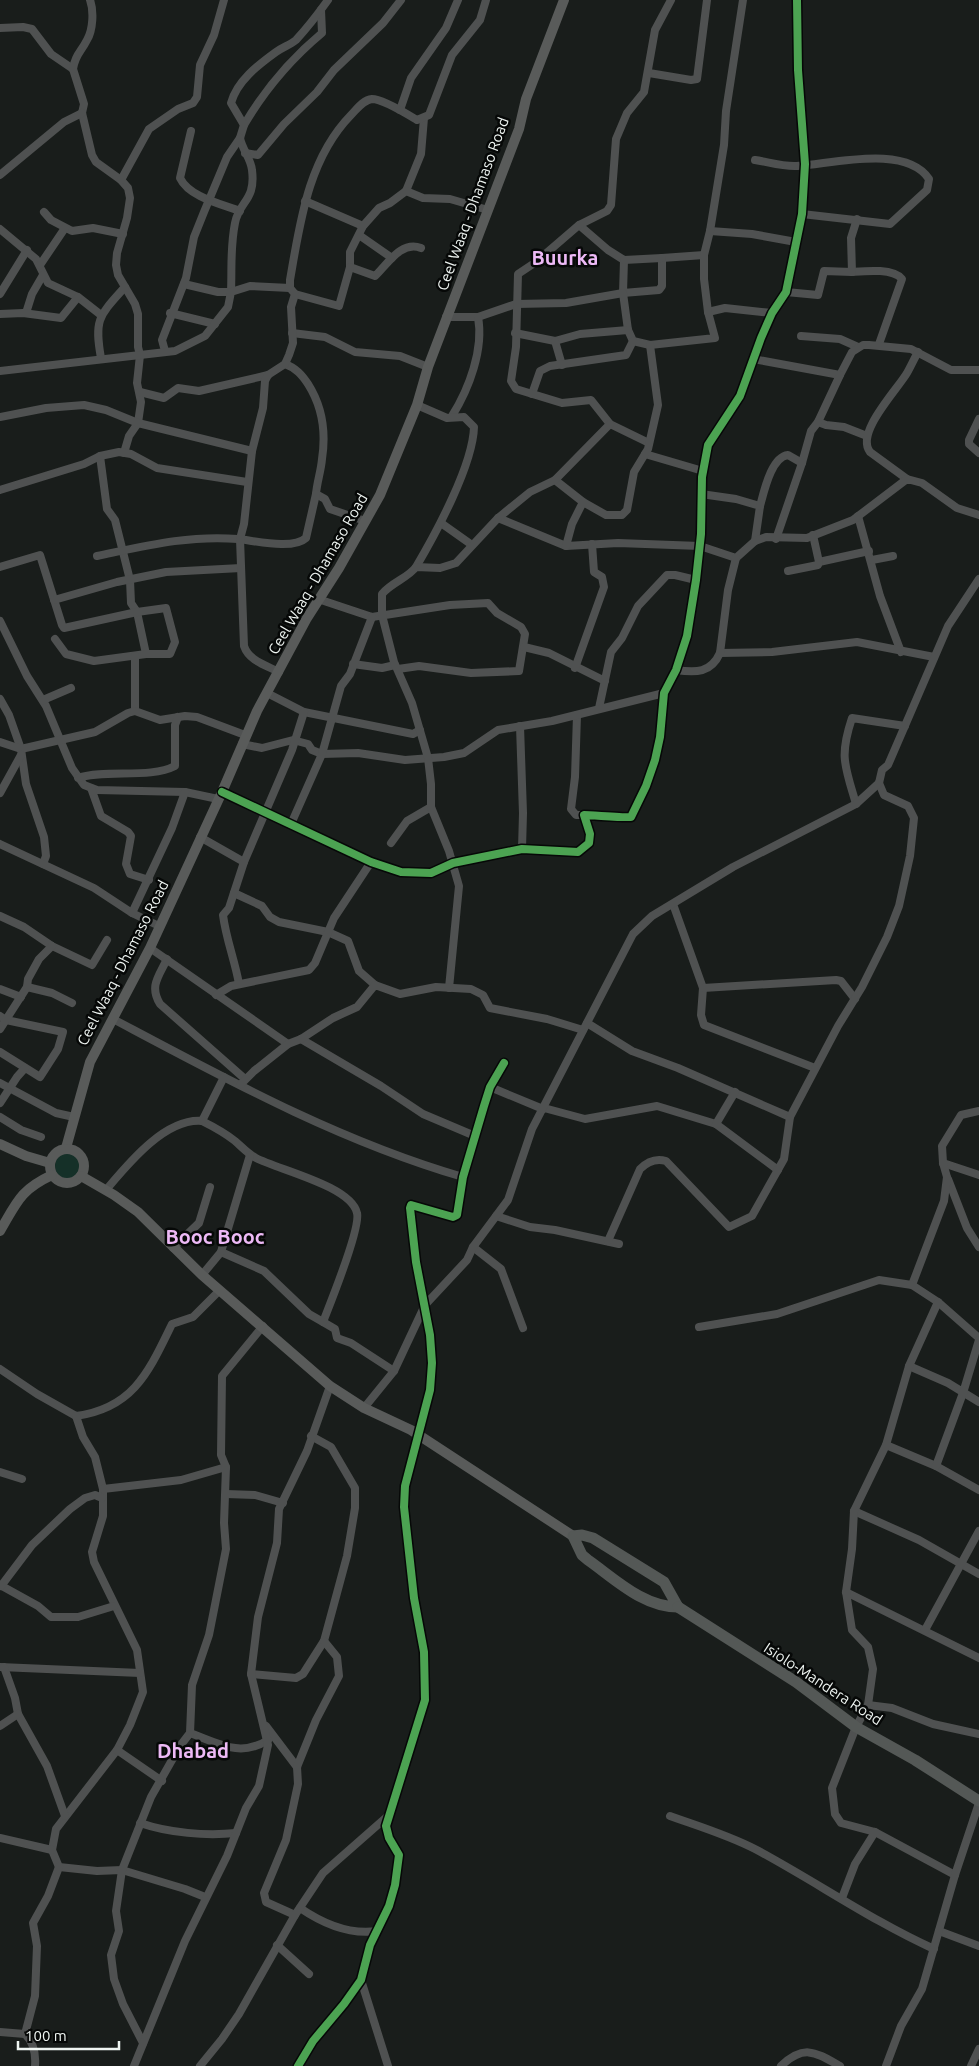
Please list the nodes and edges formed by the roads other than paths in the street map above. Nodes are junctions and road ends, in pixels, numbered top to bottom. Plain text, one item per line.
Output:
1 (90, 0) edge
2 (224, 0) edge
3 (328, 0) edge
4 (401, 0) edge
5 (458, 0) edge
6 (486, 0) edge
7 (564, 0) edge
8 (672, 0) edge
9 (706, 0) edge
10 (744, 0) edge
11 (796, 0) edge
12 (321, 10) junction
13 (0, 28) edge
14 (73, 69) junction
15 (649, 73) junction
16 (400, 110) junction
17 (82, 113) junction
18 (424, 118) junction
19 (244, 125) junction
20 (191, 131) dead end
21 (240, 138) junction
22 (246, 152) junction
23 (755, 160) dead end
24 (805, 164) junction
25 (0, 175) edge
26 (121, 180) junction
27 (406, 191) junction
28 (209, 199) junction
29 (305, 201) junction
30 (488, 210) junction
31 (240, 211) junction
32 (44, 212) dead end
33 (802, 214) junction
34 (857, 219) junction
35 (579, 225) junction
36 (363, 226) junction
37 (65, 228) junction
38 (0, 229) edge
39 (710, 231) junction
40 (123, 234) junction
41 (359, 235) junction
42 (796, 242) junction
43 (421, 248) dead end
44 (27, 250) junction
45 (704, 254) junction
46 (392, 258) junction
47 (662, 258) junction
48 (624, 260) junction
49 (40, 265) junction
50 (350, 267) junction
51 (852, 272) junction
52 (43, 275) junction
53 (184, 284) junction
54 (125, 288) junction
55 (292, 291) junction
56 (231, 292) junction
57 (786, 292) junction
58 (623, 293) junction
59 (0, 294) edge
60 (78, 297) junction
61 (516, 304) junction
62 (708, 312) junction
63 (26, 313) junction
64 (170, 313) junction
65 (772, 313) junction
66 (0, 314) edge
67 (101, 315) junction
68 (446, 317) junction
69 (478, 317) junction
70 (216, 324) junction
71 (628, 330) junction
72 (292, 333) junction
73 (515, 333) junction
74 (801, 336) dead end
75 (555, 341) junction
76 (633, 341) junction
77 (879, 344) junction
78 (650, 345) junction
79 (858, 347) junction
80 (165, 351) junction
81 (918, 352) junction
82 (140, 355) junction
83 (101, 358) junction
84 (753, 359) junction
85 (285, 364) junction
86 (562, 364) junction
87 (428, 367) junction
88 (979, 370) edge
89 (0, 371) edge
90 (268, 375) junction
91 (840, 375) junction
92 (140, 392) junction
93 (532, 394) junction
94 (417, 405) junction
95 (452, 416) junction
96 (0, 417) edge
97 (979, 419) edge
98 (818, 422) junction
99 (138, 423) junction
100 (610, 424) junction
101 (867, 436) junction
102 (649, 443) junction
103 (252, 451) junction
104 (124, 453) junction
105 (979, 453) edge
106 (645, 454) junction
107 (100, 456) junction
108 (802, 463) junction
109 (703, 471) junction
110 (907, 479) junction
111 (555, 480) junction
112 (247, 482) junction
113 (0, 490) edge
114 (316, 494) junction
115 (701, 494) junction
116 (583, 502) junction
117 (760, 506) junction
118 (979, 515) edge
119 (858, 516) junction
120 (498, 518) junction
121 (365, 521) junction
122 (441, 524) junction
123 (813, 535) junction
124 (240, 539) junction
125 (776, 539) junction
126 (755, 541) junction
127 (592, 544) junction
128 (472, 545) junction
129 (566, 546) junction
130 (700, 546) junction
131 (122, 551) junction
132 (869, 551) junction
133 (97, 556) dead end
134 (893, 556) dead end
135 (736, 558) junction
136 (872, 560) junction
137 (819, 562) junction
138 (416, 566) junction
139 (0, 567) edge
140 (241, 568) junction
141 (788, 571) dead end
142 (979, 579) edge
143 (130, 580) junction
144 (696, 580) junction
145 (318, 599) junction
146 (54, 600) junction
147 (137, 612) junction
148 (382, 615) junction
149 (372, 617) junction
150 (0, 621) edge
151 (55, 639) dead end
152 (524, 647) junction
153 (901, 652) junction
154 (720, 653) junction
155 (146, 654) junction
156 (135, 656) junction
157 (934, 657) junction
158 (353, 664) junction
159 (397, 667) junction
160 (575, 668) junction
161 (676, 670) junction
162 (279, 672) junction
163 (605, 681) junction
164 (71, 688) dead end
165 (268, 693) junction
166 (664, 693) junction
167 (0, 699) edge
168 (43, 700) junction
169 (599, 708) junction
170 (135, 711) junction
171 (304, 712) junction
172 (577, 715) junction
173 (178, 717) junction
174 (333, 718) junction
175 (520, 726) junction
176 (905, 726) junction
177 (420, 730) junction
178 (60, 739) junction
179 (244, 739) junction
180 (293, 740) junction
181 (0, 742) edge
182 (21, 752) junction
183 (322, 754) junction
184 (428, 758) junction
185 (78, 778) junction
186 (879, 782) junction
187 (91, 788) junction
188 (0, 792) edge
189 (185, 792) junction
190 (220, 795) junction
191 (856, 804) junction
192 (431, 807) junction
193 (266, 812) junction
194 (584, 815) junction
195 (291, 824) junction
196 (200, 837) junction
197 (391, 843) dead end
198 (0, 844) edge
199 (522, 849) junction
200 (244, 862) junction
201 (371, 862) junction
202 (453, 863) junction
203 (43, 864) junction
204 (149, 880) junction
205 (234, 893) junction
206 (672, 904) junction
207 (132, 913) junction
208 (0, 916) edge
209 (159, 926) junction
210 (328, 932) junction
211 (107, 940) dead end
212 (52, 946) junction
213 (150, 948) junction
214 (167, 960) junction
215 (239, 984) junction
216 (375, 985) junction
217 (27, 987) junction
218 (449, 988) junction
219 (703, 988) junction
220 (0, 989) edge
221 (216, 995) junction
222 (21, 997) junction
223 (855, 999) junction
224 (72, 1003) dead end
225 (3, 1018) edge
226 (113, 1019) junction
227 (585, 1027) junction
228 (0, 1029) edge
229 (301, 1039) junction
230 (288, 1044) junction
231 (0, 1052) edge
232 (504, 1063) dead end
233 (25, 1068) junction
234 (815, 1068) junction
235 (224, 1077) junction
236 (243, 1082) junction
237 (0, 1083) edge
238 (490, 1087) junction
239 (10, 1088) junction
240 (735, 1092) junction
241 (0, 1103) edge
242 (544, 1109) junction
243 (979, 1111) edge
244 (0, 1117) edge
245 (790, 1117) junction
246 (74, 1118) junction
247 (202, 1121) junction
248 (716, 1124) junction
249 (475, 1136) junction
250 (41, 1137) dead end
251 (0, 1144) edge
252 (66, 1148) junction
253 (250, 1155) junction
254 (50, 1163) junction
255 (943, 1163) junction
256 (778, 1170) junction
257 (52, 1175) junction
258 (979, 1175) edge
259 (81, 1176) junction
260 (463, 1177) junction
261 (947, 1177) junction
262 (210, 1187) dead end
263 (106, 1190) junction
264 (496, 1216) junction
265 (0, 1231) edge
266 (608, 1241) junction
267 (619, 1244) dead end
268 (473, 1247) junction
269 (979, 1247) edge
270 (173, 1248) junction
271 (221, 1252) junction
272 (202, 1275) junction
273 (912, 1285) junction
274 (220, 1290) junction
275 (938, 1302) junction
276 (425, 1305) junction
277 (323, 1322) junction
278 (264, 1326) junction
279 (699, 1327) dead end
280 (523, 1328) dead end
281 (979, 1339) edge
282 (909, 1366) junction
283 (1, 1370) edge
284 (394, 1371) junction
285 (0, 1379) edge
286 (330, 1386) junction
287 (963, 1392) junction
288 (979, 1402) edge
289 (364, 1408) junction
290 (76, 1416) junction
291 (419, 1435) junction
292 (312, 1436) junction
293 (886, 1444) junction
294 (936, 1466) junction
295 (226, 1468) junction
296 (0, 1472) edge
297 (22, 1479) dead end
298 (979, 1490) edge
299 (102, 1494) junction
300 (226, 1494) junction
301 (283, 1503) junction
302 (854, 1511) junction
303 (979, 1531) edge
304 (573, 1536) junction
305 (960, 1564) junction
306 (979, 1574) edge
307 (0, 1585) edge
308 (846, 1592) junction
309 (114, 1606) junction
310 (678, 1607) junction
311 (925, 1630) junction
312 (324, 1640) junction
313 (979, 1658) edge
314 (2, 1667) edge
315 (140, 1673) junction
316 (251, 1674) junction
317 (868, 1705) junction
318 (18, 1714) junction
319 (263, 1723) junction
320 (0, 1726) edge
321 (856, 1727) junction
322 (190, 1733) junction
323 (979, 1734) edge
324 (268, 1740) junction
325 (117, 1750) junction
326 (297, 1767) junction
327 (162, 1780) junction
328 (979, 1802) edge
329 (389, 1815) junction
330 (65, 1816) junction
331 (670, 1816) dead end
332 (140, 1823) junction
333 (875, 1832) junction
334 (236, 1833) junction
335 (0, 1838) edge
336 (52, 1850) junction
337 (59, 1867) junction
338 (122, 1870) junction
339 (955, 1875) junction
340 (205, 1897) junction
341 (842, 1898) junction
342 (300, 1908) junction
343 (294, 1915) junction
344 (377, 1931) junction
345 (939, 1931) junction
346 (277, 1945) junction
347 (979, 1946) edge
348 (934, 1949) junction
349 (309, 1974) dead end
350 (361, 1980) junction
351 (0, 2032) edge
352 (25, 2034) junction
353 (143, 2043) junction
354 (979, 2050) edge
355 (35, 2066) edge
356 (134, 2066) edge
357 (200, 2066) edge
358 (298, 2066) edge
359 (388, 2066) edge
360 (780, 2066) edge
361 (840, 2066) edge
362 (886, 2066) edge
363 (971, 2066) edge

1 - 14 street
2 - 26 street
3 - 12 street
4 - 22 street
5 - 16 street
6 - 18 street
7 - 30 main road, Ceel Waaq - Dhamaso Road
8 - 15 street
9 - 15 street
10 - 39 street
11 - 24 street
12 - 19 street
12 - 19 street
13 - 14 street
14 - 17 street
15 - 35 street
16 - 18 street
16 - 29 street
17 - 25 street
17 - 26 street
18 - 27 street
19 - 21 street
20 - 28 street
21 - 22 street
21 - 28 street
22 - 31 street
23 - 24 street
24 - 33 street
24 - 34 street
26 - 40 street
27 - 30 street
27 - 36 street
28 - 31 street
28 - 53 street
29 - 36 street
29 - 55 street
30 - 68 main road, Ceel Waaq - Dhamaso Road
31 - 56 street
32 - 37 street
33 - 34 street
33 - 42 street
34 - 51 street
35 - 48 street
35 - 61 street
36 - 41 street
37 - 40 street
37 - 49 street
38 - 44 street
39 - 42 street
39 - 45 street
40 - 54 street
41 - 46 street
41 - 50 street
42 - 57 street
43 - 46 street
44 - 49 street
44 - 59 street
45 - 47 street
45 - 62 street
46 - 50 street
47 - 48 street
47 - 58 street
48 - 58 street
49 - 52 street
50 - 55 street
51 - 57 street
51 - 77 street
52 - 60 street
52 - 63 street
53 - 56 street
53 - 64 street
54 - 67 street
54 - 82 street
55 - 56 street
55 - 72 street
56 - 70 street
57 - 65 street
58 - 61 street
58 - 71 street
60 - 63 street
60 - 67 street
61 - 69 street
61 - 73 street
62 - 65 street
62 - 78 street
63 - 66 street
64 - 70 street
64 - 80 street
65 - 84 street
67 - 83 street
68 - 69 street
68 - 87 main road, Ceel Waaq - Dhamaso Road
69 - 95 street
70 - 80 street
71 - 75 street
71 - 76 street
72 - 85 street
72 - 87 street
73 - 75 street
73 - 93 street
74 - 79 street
75 - 86 street
76 - 78 street
76 - 86 street
77 - 79 street
77 - 81 street
78 - 102 street
79 - 91 street
80 - 82 street
81 - 88 street
81 - 101 street
82 - 83 street
82 - 92 street
83 - 89 street
84 - 91 street
84 - 109 street
85 - 90 street
85 - 114 street
86 - 93 street
87 - 94 main road, Ceel Waaq - Dhamaso Road
90 - 92 street
90 - 103 street
91 - 98 street
92 - 99 street
93 - 100 street
94 - 95 street
94 - 121 main road, Ceel Waaq - Dhamaso Road
95 - 122 street
96 - 99 street
97 - 105 street
98 - 101 street
98 - 108 street
99 - 103 street
99 - 104 street
100 - 102 street
100 - 111 street
101 - 110 street
102 - 106 street
103 - 112 street
104 - 107 street
104 - 112 street
106 - 109 street
106 - 116 street
107 - 113 street
107 - 131 street
108 - 117 street
108 - 125 street
109 - 115 street
110 - 118 street
110 - 119 street
111 - 116 street
111 - 120 street
112 - 124 street
114 - 121 street
114 - 124 street
115 - 117 street
115 - 130 street
116 - 129 street
117 - 126 street
119 - 123 street
119 - 132 street
120 - 128 street
120 - 129 street
121 - 145 main road, Ceel Waaq - Dhamaso Road
122 - 128 street
122 - 138 street
123 - 125 street
123 - 137 street
124 - 131 street
124 - 140 street
125 - 126 street
126 - 135 street
127 - 129 street
127 - 130 street
127 - 160 street
128 - 138 street
130 - 135 street
130 - 144 street
131 - 133 street
131 - 143 street
132 - 136 street
132 - 137 street
134 - 136 street
135 - 154 street
136 - 153 street
137 - 141 street
138 - 148 street
139 - 146 street
140 - 143 street
140 - 162 street
142 - 157 street
143 - 146 street
143 - 147 street
144 - 161 street
144 - 163 street
145 - 149 street
145 - 162 main road, Ceel Waaq - Dhamaso Road
146 - 147 street
147 - 155 street
147 - 155 street
148 - 149 street
148 - 152 street
148 - 159 street
149 - 158 street
150 - 168 street
151 - 156 street
152 - 159 street
152 - 160 street
153 - 154 street
153 - 157 street
154 - 161 street
155 - 156 street
156 - 170 street
157 - 176 street
158 - 159 street
158 - 174 street
159 - 177 street
160 - 163 street
161 - 166 street
162 - 165 main road, Ceel Waaq - Dhamaso Road
163 - 169 street
164 - 168 street
165 - 171 street
165 - 179 main road, Ceel Waaq - Dhamaso Road
166 - 169 street
166 - 194 street
167 - 182 street
168 - 178 street
169 - 172 street
170 - 173 street
170 - 178 street
171 - 174 street
171 - 180 street
172 - 175 street
172 - 194 street
173 - 179 street
173 - 185 street
174 - 177 street
174 - 183 street
175 - 184 street
175 - 199 street
176 - 186 street
176 - 191 street
177 - 184 street
178 - 182 street
178 - 185 street
179 - 180 street
179 - 190 main road, Ceel Waaq - Dhamaso Road
180 - 183 street
180 - 193 street
181 - 182 street
182 - 188 street
182 - 203 street
183 - 184 street
183 - 195 street
184 - 192 street
185 - 187 street
186 - 191 street
186 - 223 street
187 - 189 street
187 - 204 street
189 - 190 street
189 - 204 street
190 - 193 street
190 - 196 main road, Ceel Waaq - Dhamaso Road
191 - 206 street
192 - 197 street
192 - 202 street
193 - 195 street
193 - 200 street
194 - 199 street
195 - 201 street
196 - 200 street
196 - 209 main road, Ceel Waaq - Dhamaso Road
198 - 203 street
199 - 202 street
200 - 205 street
201 - 202 street
201 - 210 street
202 - 218 street
203 - 207 street
204 - 207 street
205 - 210 street
205 - 215 street
206 - 219 street
206 - 227 street
207 - 209 street
208 - 212 street
209 - 213 main road, Ceel Waaq - Dhamaso Road
210 - 215 street
210 - 216 street
211 - 212 street
212 - 217 street
213 - 214 street
213 - 226 main road, Ceel Waaq - Dhamaso Road
214 - 221 street
214 - 236 street
215 - 221 street
216 - 218 street
216 - 229 street
217 - 222 street
217 - 224 street
218 - 227 street
219 - 223 street
219 - 234 street
220 - 222 street
221 - 230 street
222 - 225 street
223 - 234 street
225 - 228 street
225 - 233 street
226 - 235 street
226 - 246 main road, Ceel Waaq - Dhamaso Road
227 - 240 street
227 - 242 street
229 - 230 street
229 - 249 street
230 - 236 street
231 - 233 street
232 - 238 street
233 - 239 street
234 - 245 street
235 - 236 street
235 - 247 street
236 - 260 street
237 - 239 street
238 - 242 street
238 - 249 street
239 - 241 street
239 - 246 street
240 - 245 street
240 - 248 street
242 - 248 street
242 - 264 street
243 - 255 street
244 - 250 street
245 - 256 street
246 - 252 main road, Ceel Waaq - Dhamaso Road
247 - 253 street
247 - 263 street
248 - 256 street
249 - 260 street
251 - 254 main road
252 - 254 main road
252 - 259 main road
253 - 271 street
253 - 277 street
254 - 257 main road
255 - 258 street
255 - 261 street
256 - 266 street
257 - 259 main road
257 - 265 main road
259 - 263 main road
260 - 276 street
261 - 269 street
261 - 273 street
262 - 270 street
263 - 270 main road
264 - 266 street
264 - 268 street
266 - 267 street
268 - 276 street
268 - 280 street
270 - 272 main road
271 - 272 street
271 - 277 street
272 - 274 main road
273 - 275 street
273 - 279 street
274 - 278 main road
274 - 290 street
275 - 281 street
275 - 282 street
276 - 284 street
276 - 291 street
277 - 284 street
278 - 286 main road
278 - 295 street
281 - 287 street
282 - 287 street
282 - 293 street
283 - 285 street
283 - 290 street
284 - 289 street
286 - 289 main road
286 - 292 street
287 - 288 street
287 - 294 street
289 - 291 main road
290 - 299 street
291 - 304 main road
291 - 329 street
292 - 301 street
292 - 312 street
293 - 294 street
293 - 302 street
294 - 298 street
295 - 299 street
295 - 300 street
296 - 297 street
299 - 307 street
299 - 309 street
300 - 301 street
300 - 322 street
301 - 316 street
302 - 305 street
302 - 308 street
303 - 305 street
304 - 310 highway
304 - 310 highway
305 - 306 street
305 - 311 street
307 - 309 street
308 - 311 street
308 - 317 street
309 - 315 street
310 - 321 highway, Isiolo-Mandera Road
311 - 313 street
312 - 316 street
312 - 326 street
314 - 315 street
314 - 318 street
315 - 325 street
316 - 319 street
317 - 321 street
317 - 323 street
318 - 320 street
318 - 330 street
319 - 324 street
319 - 326 street
321 - 328 highway, Isiolo-Mandera Road
321 - 333 street
322 - 324 street
322 - 327 street
324 - 334 street
325 - 327 street
325 - 330 street
326 - 343 street
327 - 332 street
328 - 339 street
329 - 342 street
329 - 344 street
330 - 336 street
331 - 341 street
332 - 334 street
332 - 338 street
333 - 339 street
333 - 341 street
334 - 340 street
335 - 336 street
336 - 337 street
337 - 338 street
337 - 352 street
338 - 340 street
338 - 353 street
339 - 345 street
340 - 353 street
341 - 348 street
342 - 343 street
342 - 344 street
343 - 346 street
344 - 350 street
345 - 347 street
345 - 348 street
346 - 349 street
346 - 357 street
348 - 362 street
350 - 358 street
350 - 359 street
351 - 352 street
352 - 355 street
353 - 356 street
354 - 363 street
360 - 361 street

